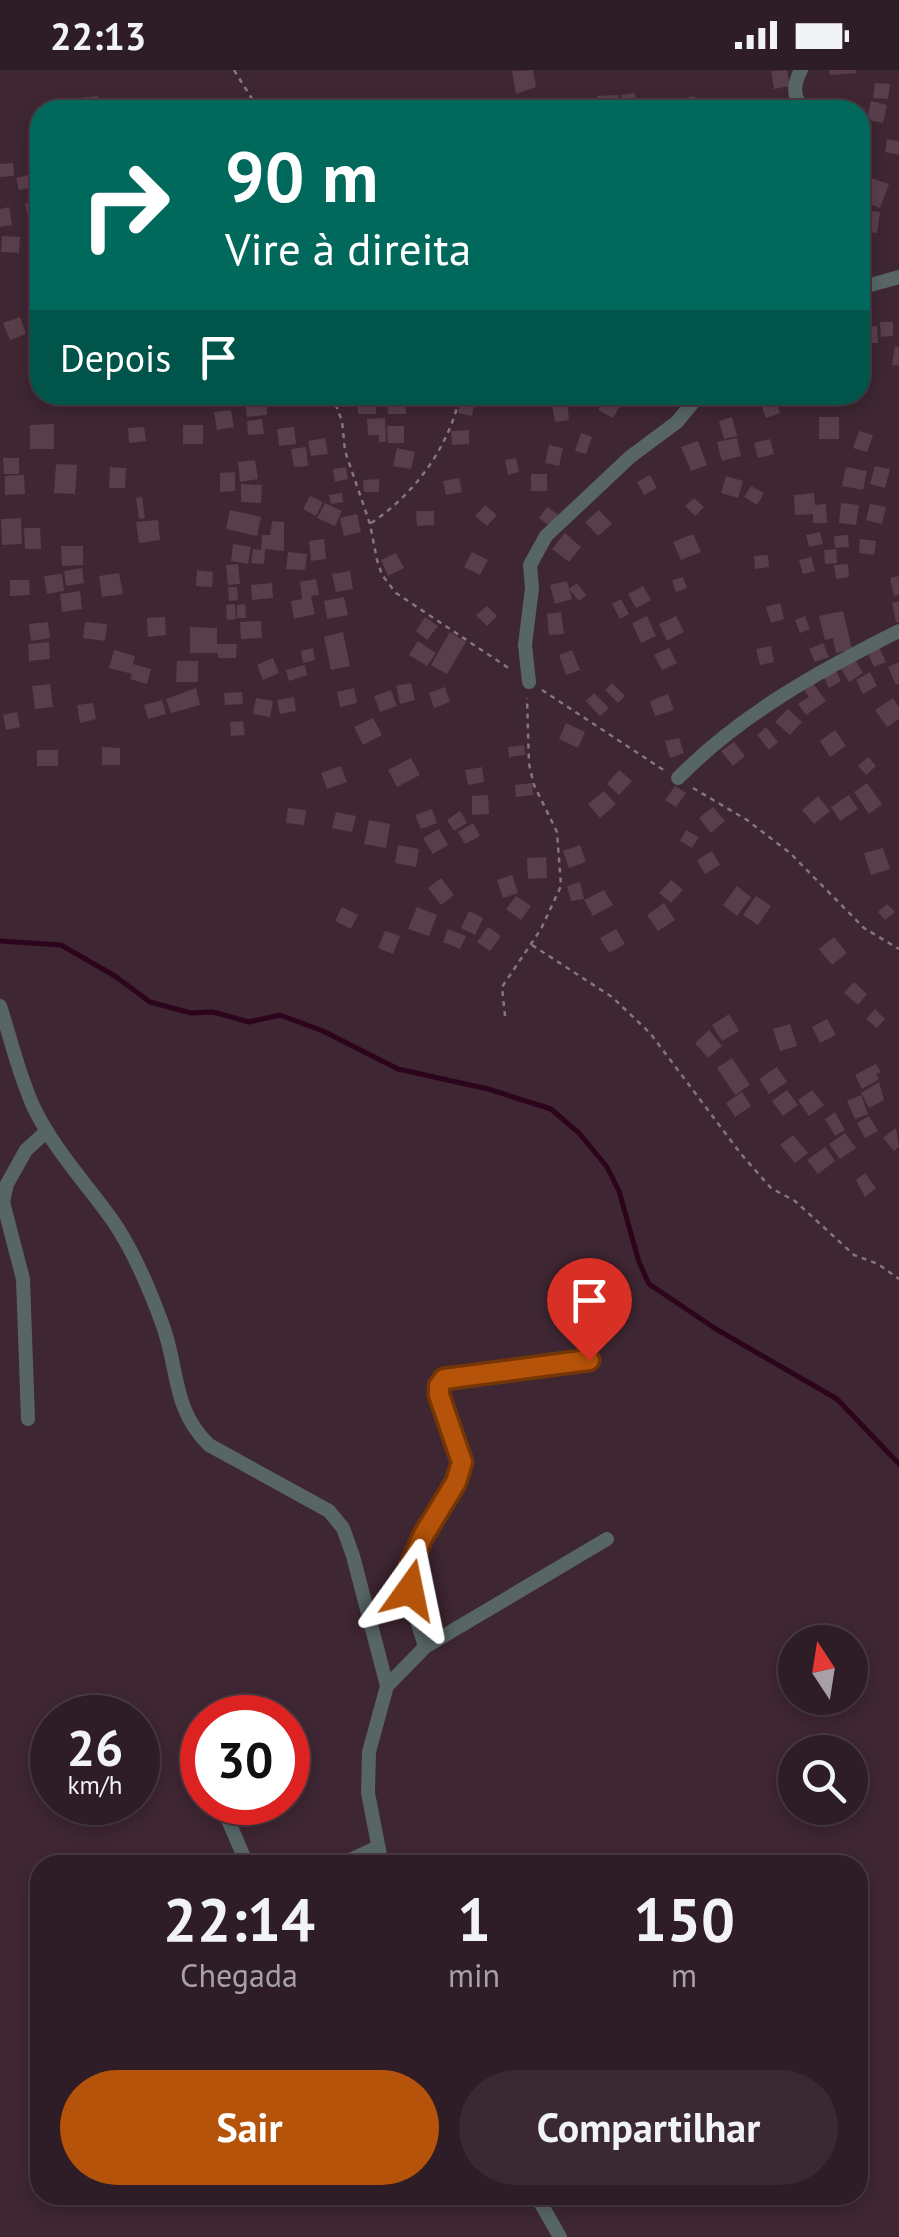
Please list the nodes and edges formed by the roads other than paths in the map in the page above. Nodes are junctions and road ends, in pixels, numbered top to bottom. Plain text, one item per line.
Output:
1 (802, 70) edge
2 (796, 100) edge
3 (899, 277) edge
4 (870, 285) edge
5 (691, 405) edge
6 (899, 631) edge
7 (529, 682) road end
8 (678, 778) road end
9 (0, 1006) edge
10 (47, 1131) junction
11 (589, 1360) dead end
12 (28, 1419) dead end
13 (607, 1538) dead end
14 (424, 1647) junction
15 (387, 1686) junction
16 (230, 1825) edge
17 (378, 1847) junction
18 (245, 1855) edge
19 (361, 1855) edge
20 (380, 1855) edge
21 (542, 2205) edge
22 (560, 2237) edge

1 - 2 street
3 - 4 street
5 - 7 street
6 - 8 street
9 - 10 street
10 - 12 street
10 - 15 street
11 - 14 street
13 - 14 street
14 - 15 street
15 - 17 street
16 - 18 street
17 - 19 street
17 - 20 street
21 - 22 street

